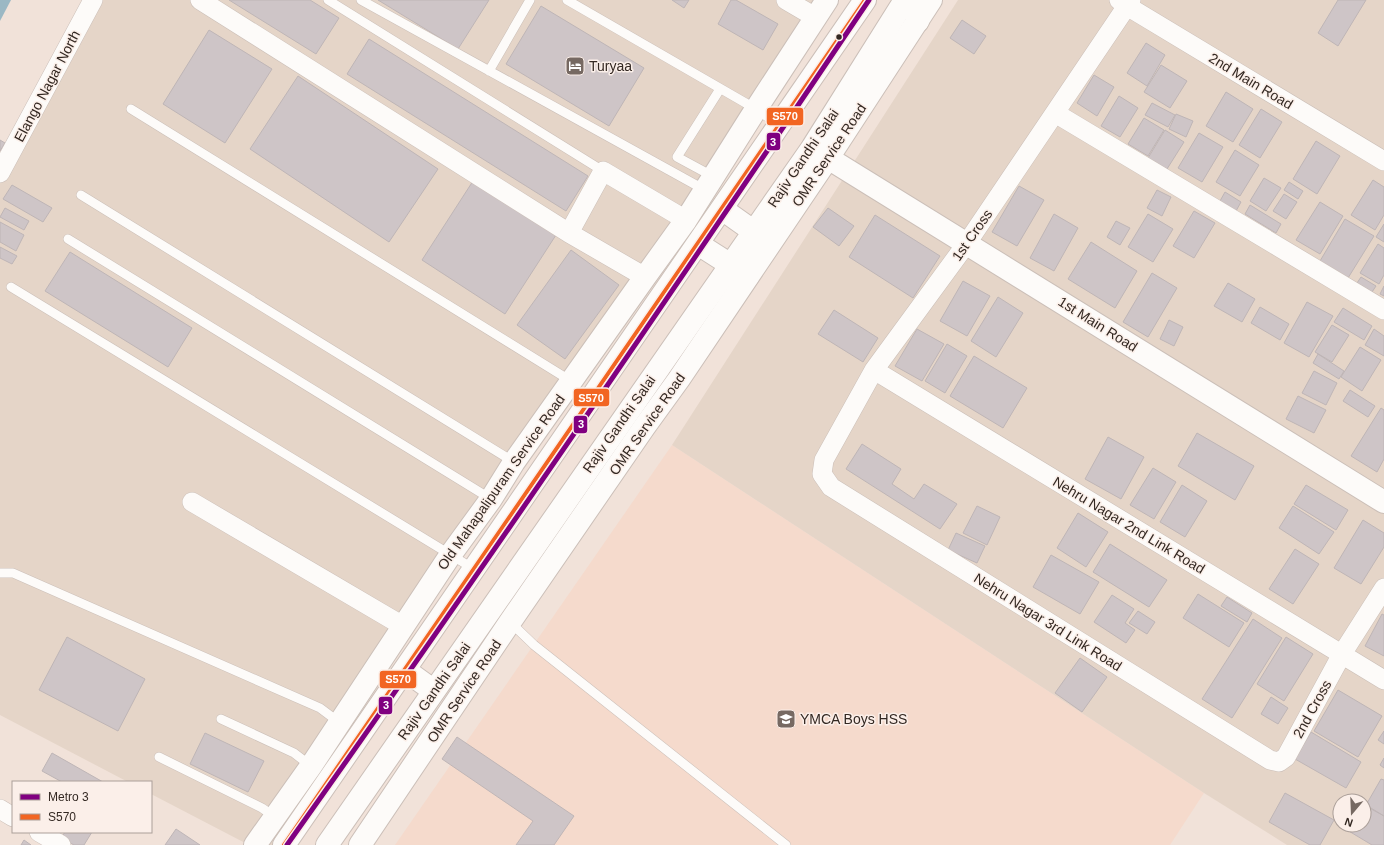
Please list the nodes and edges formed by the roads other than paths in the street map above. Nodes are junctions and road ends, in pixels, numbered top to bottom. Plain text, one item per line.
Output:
1 (93, 0) edge
2 (200, 0) edge
3 (328, 0) edge
4 (361, 0) edge
5 (530, 0) edge
6 (567, 0) edge
7 (786, 0) edge
8 (865, 0) edge
9 (905, 0) edge
10 (931, 0) edge
11 (1126, 2) edge
12 (821, 8) edge
13 (917, 10) edge
14 (489, 71) junction
15 (720, 89) junction
16 (131, 108) dead end
17 (756, 109) junction
18 (1055, 113) junction
19 (780, 126) junction
20 (820, 153) junction
21 (677, 157) junction
22 (1384, 160) edge
23 (603, 171) junction
24 (668, 171) junction
25 (0, 173) edge
26 (709, 184) junction
27 (81, 195) dead end
28 (722, 209) junction
29 (686, 220) junction
30 (569, 233) junction
31 (762, 237) junction
32 (68, 239) dead end
33 (967, 243) junction
34 (698, 244) junction
35 (739, 270) junction
36 (645, 277) junction
37 (11, 287) dead end
38 (1384, 310) edge
39 (874, 370) junction
40 (571, 381) junction
41 (514, 462) junction
42 (822, 474) joint
43 (491, 499) junction
44 (192, 502) dead end
45 (1384, 502) edge
46 (452, 554) junction
47 (474, 569) junction
48 (0, 573) edge
49 (1384, 588) edge
50 (510, 622) junction
51 (403, 626) junction
52 (1342, 654) junction
53 (405, 670) junction
54 (1384, 680) edge
55 (434, 691) junction
56 (221, 719) dead end
57 (340, 723) junction
58 (159, 757) dead end
59 (1279, 762) joint
60 (311, 766) junction
61 (0, 809) edge
62 (12, 816) edge
63 (275, 817) junction
64 (41, 833) edge
65 (61, 845) edge
66 (255, 845) edge
67 (284, 845) edge
68 (327, 845) edge
69 (360, 845) edge
70 (786, 845) edge

1 - 25 street, Elango Nagar North
2 - 30 street
3 - 23 lane
4 - 14 lane
5 - 14 lane
6 - 15 lane
7 - 12 street
8 - 19 street
9 - 20 street, Rajiv Gandhi Salai
10 - 13 street, OMR Service Road
11 - 18 street, 1st Cross
11 - 22 street, 2nd Main Road
12 - 17 street, Old Mahapalipuram Service Road
13 - 20 street, OMR Service Road
14 - 24 lane
15 - 17 lane
15 - 21 lane
16 - 40 lane
17 - 19 lane
17 - 26 street, Old Mahapalipuram Service Road
18 - 33 street, 1st Cross
18 - 38 street
19 - 28 street
20 - 31 street, Rajiv Gandhi Salai
20 - 33 street, 1st Main Road
21 - 24 lane
21 - 26 lane
23 - 29 street
23 - 30 street
24 - 26 lane
26 - 29 street, Old Mahapalipuram Service Road
27 - 41 lane
28 - 31 street
28 - 34 street
29 - 36 street, Old Mahapalipuram Service Road
30 - 36 street
31 - 35 street, Rajiv Gandhi Salai
32 - 43 lane
33 - 39 street, 1st Cross
33 - 45 street, 1st Main Road
34 - 35 street
34 - 47 street
35 - 50 street, OMR Service Road
35 - 55 street, Rajiv Gandhi Salai
36 - 40 street, Old Mahapalipuram Service Road
37 - 46 lane
39 - 42 street, 1st Cross
39 - 52 street, Nehru Nagar 2nd Link Road
40 - 41 street, Old Mahapalipuram Service Road
41 - 43 street, Old Mahapalipuram Service Road
42 - 59 street, Nehru Nagar 3rd Link Road
43 - 46 street, Old Mahapalipuram Service Road
44 - 51 street
46 - 47 lane
46 - 51 street, Old Mahapalipuram Service Road
47 - 53 street
48 - 57 lane
49 - 52 street, 2nd Cross
50 - 69 street, OMR Service Road
50 - 70 lane
51 - 57 street, Old Mahapalipuram Service Road
52 - 54 street, Nehru Nagar 2nd Link Road
52 - 59 street, 2nd Cross
53 - 55 street
53 - 67 street
55 - 68 street, Rajiv Gandhi Salai
56 - 60 lane
57 - 60 street, Old Mahapalipuram Service Road
58 - 63 lane
60 - 63 street, Old Mahapalipuram Service Road
61 - 62 street
63 - 66 street, Old Mahapalipuram Service Road
64 - 65 street

